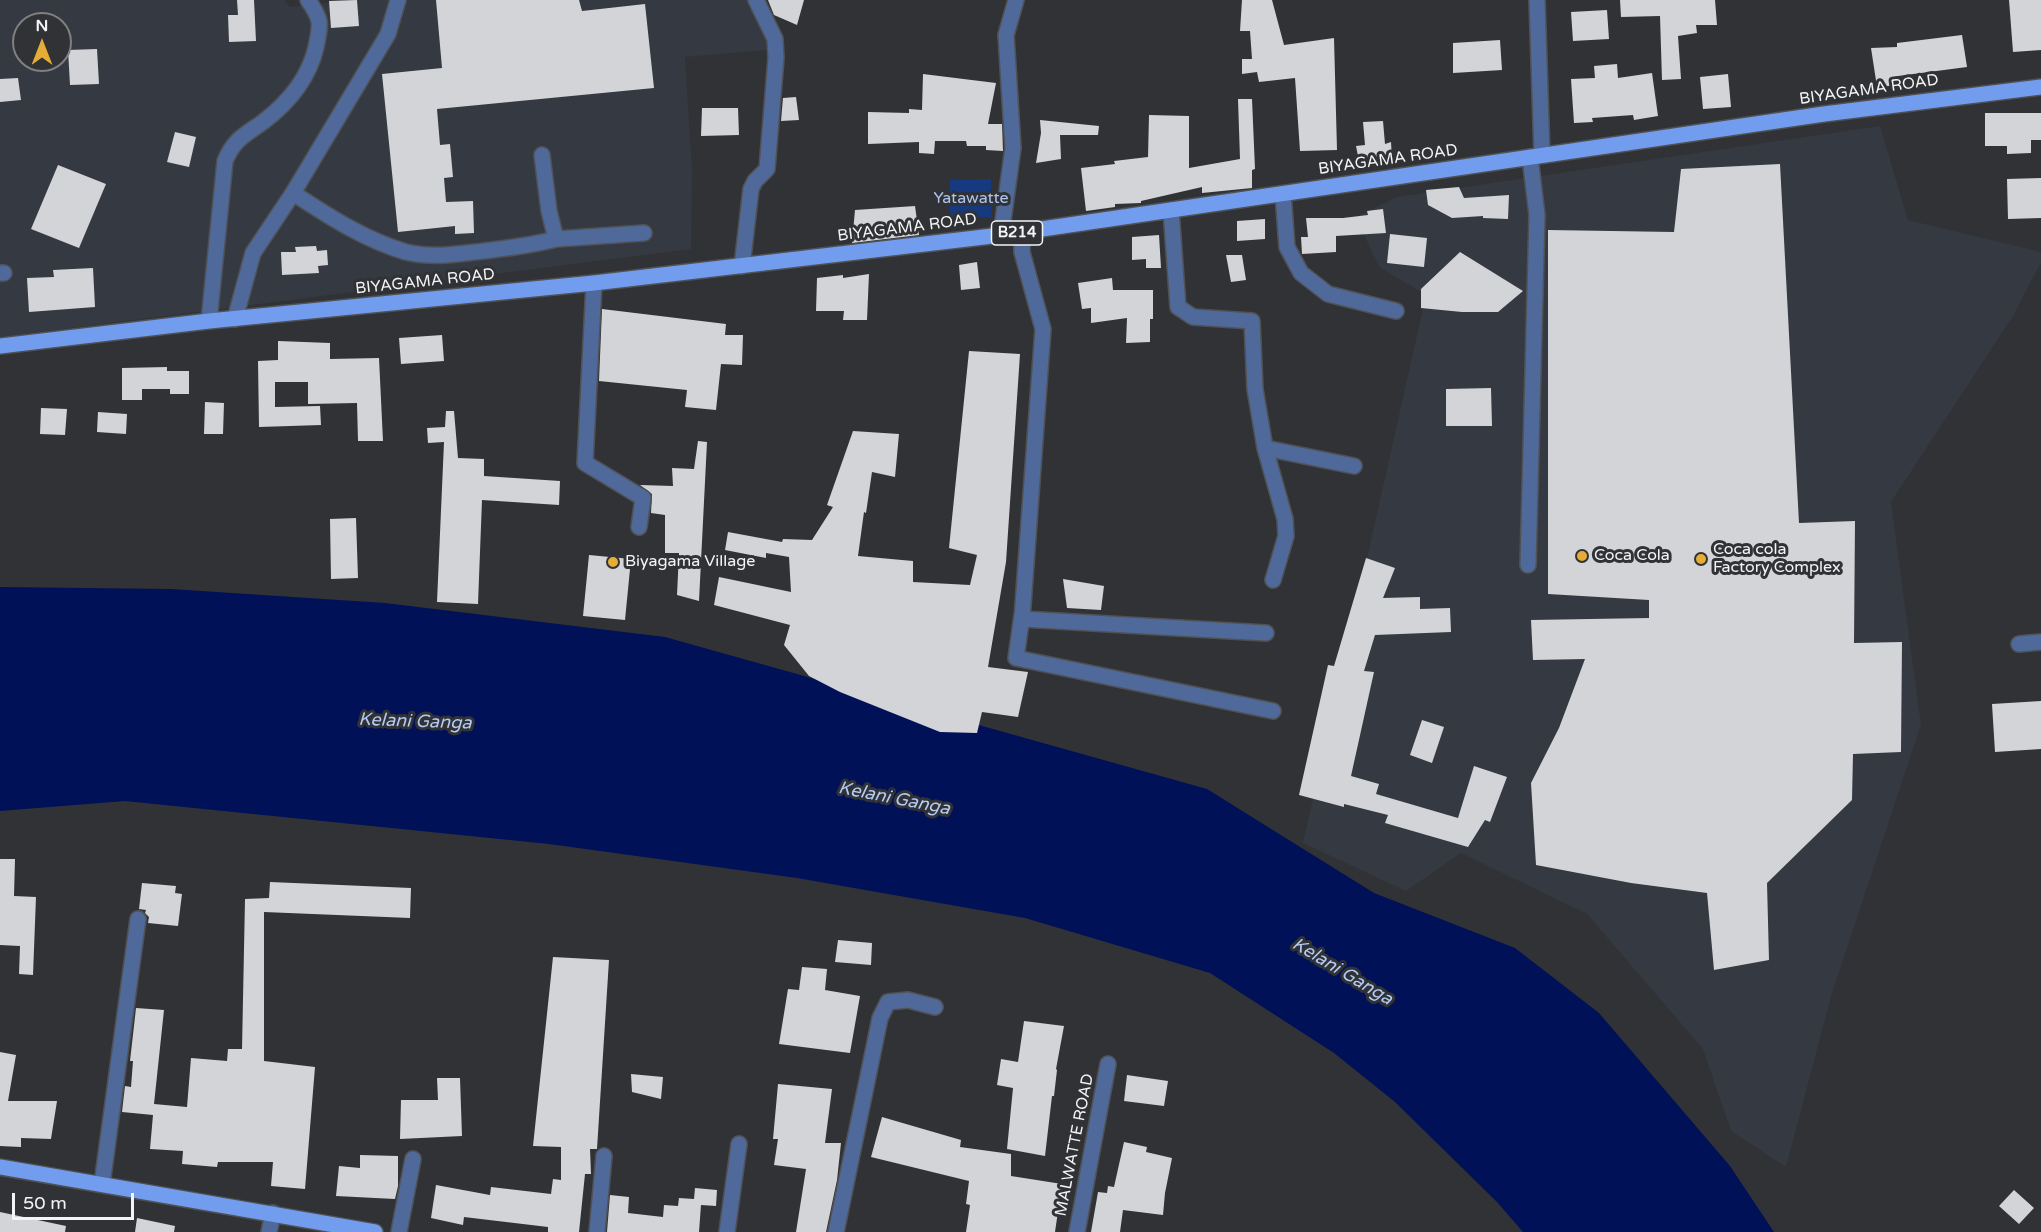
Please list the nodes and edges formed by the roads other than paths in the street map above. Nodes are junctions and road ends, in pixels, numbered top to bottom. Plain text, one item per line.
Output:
1 (308, 0) edge
2 (398, 0) edge
3 (756, 0) edge
4 (1016, 0) edge
5 (1538, 0) edge
6 (2037, 86) edge
7 (542, 155) dead end
8 (1536, 156) junction
9 (293, 193) junction
10 (1283, 194) junction
11 (1172, 210) junction
12 (1022, 232) junction
13 (644, 233) dead end
14 (1001, 235) junction
15 (556, 239) junction
16 (742, 266) junction
17 (594, 283) junction
18 (1396, 311) dead end
19 (235, 319) junction
20 (209, 321) junction
21 (0, 346) edge
22 (1265, 448) junction
23 (1354, 466) dead end
24 (639, 527) dead end
25 (1528, 565) dead end
26 (1273, 580) dead end
27 (1022, 615) junction
28 (1266, 633) dead end
29 (2041, 642) edge
30 (2019, 644) dead end
31 (1273, 711) dead end
32 (138, 919) dead end
33 (935, 1007) dead end
34 (1108, 1064) dead end
35 (739, 1144) dead end
36 (604, 1156) dead end
37 (413, 1159) dead end
38 (0, 1167) edge
39 (102, 1184) junction
40 (273, 1213) junction
41 (269, 1232) edge
42 (375, 1232) edge
43 (399, 1232) edge
44 (597, 1232) edge
45 (727, 1232) edge
46 (836, 1232) edge
47 (1077, 1232) edge

1 - 20 street
2 - 9 street
3 - 16 street
4 - 14 street
5 - 8 street
6 - 8 main road, BIYAGAMA ROAD / B214
7 - 15 street
8 - 10 main road, BIYAGAMA ROAD / B214
8 - 25 street
9 - 15 street
9 - 19 street
10 - 11 main road, BIYAGAMA ROAD / B214
10 - 18 street
11 - 12 main road, BIYAGAMA ROAD / B214
11 - 22 street
12 - 14 main road, BIYAGAMA ROAD / B214
12 - 27 street
13 - 15 street
14 - 16 main road, BIYAGAMA ROAD / B214
16 - 17 main road, BIYAGAMA ROAD / B214
17 - 19 main road, BIYAGAMA ROAD / B214
17 - 24 street
19 - 20 main road, BIYAGAMA ROAD / B214
20 - 21 main road, BIYAGAMA ROAD / B214
22 - 23 street
22 - 26 street
27 - 28 street
27 - 31 street
29 - 30 street
32 - 39 street
33 - 46 street
34 - 47 street, MALWATTE ROAD
35 - 45 street
36 - 44 street
37 - 43 street
38 - 39 main road
39 - 40 main road
40 - 41 street
40 - 42 main road

